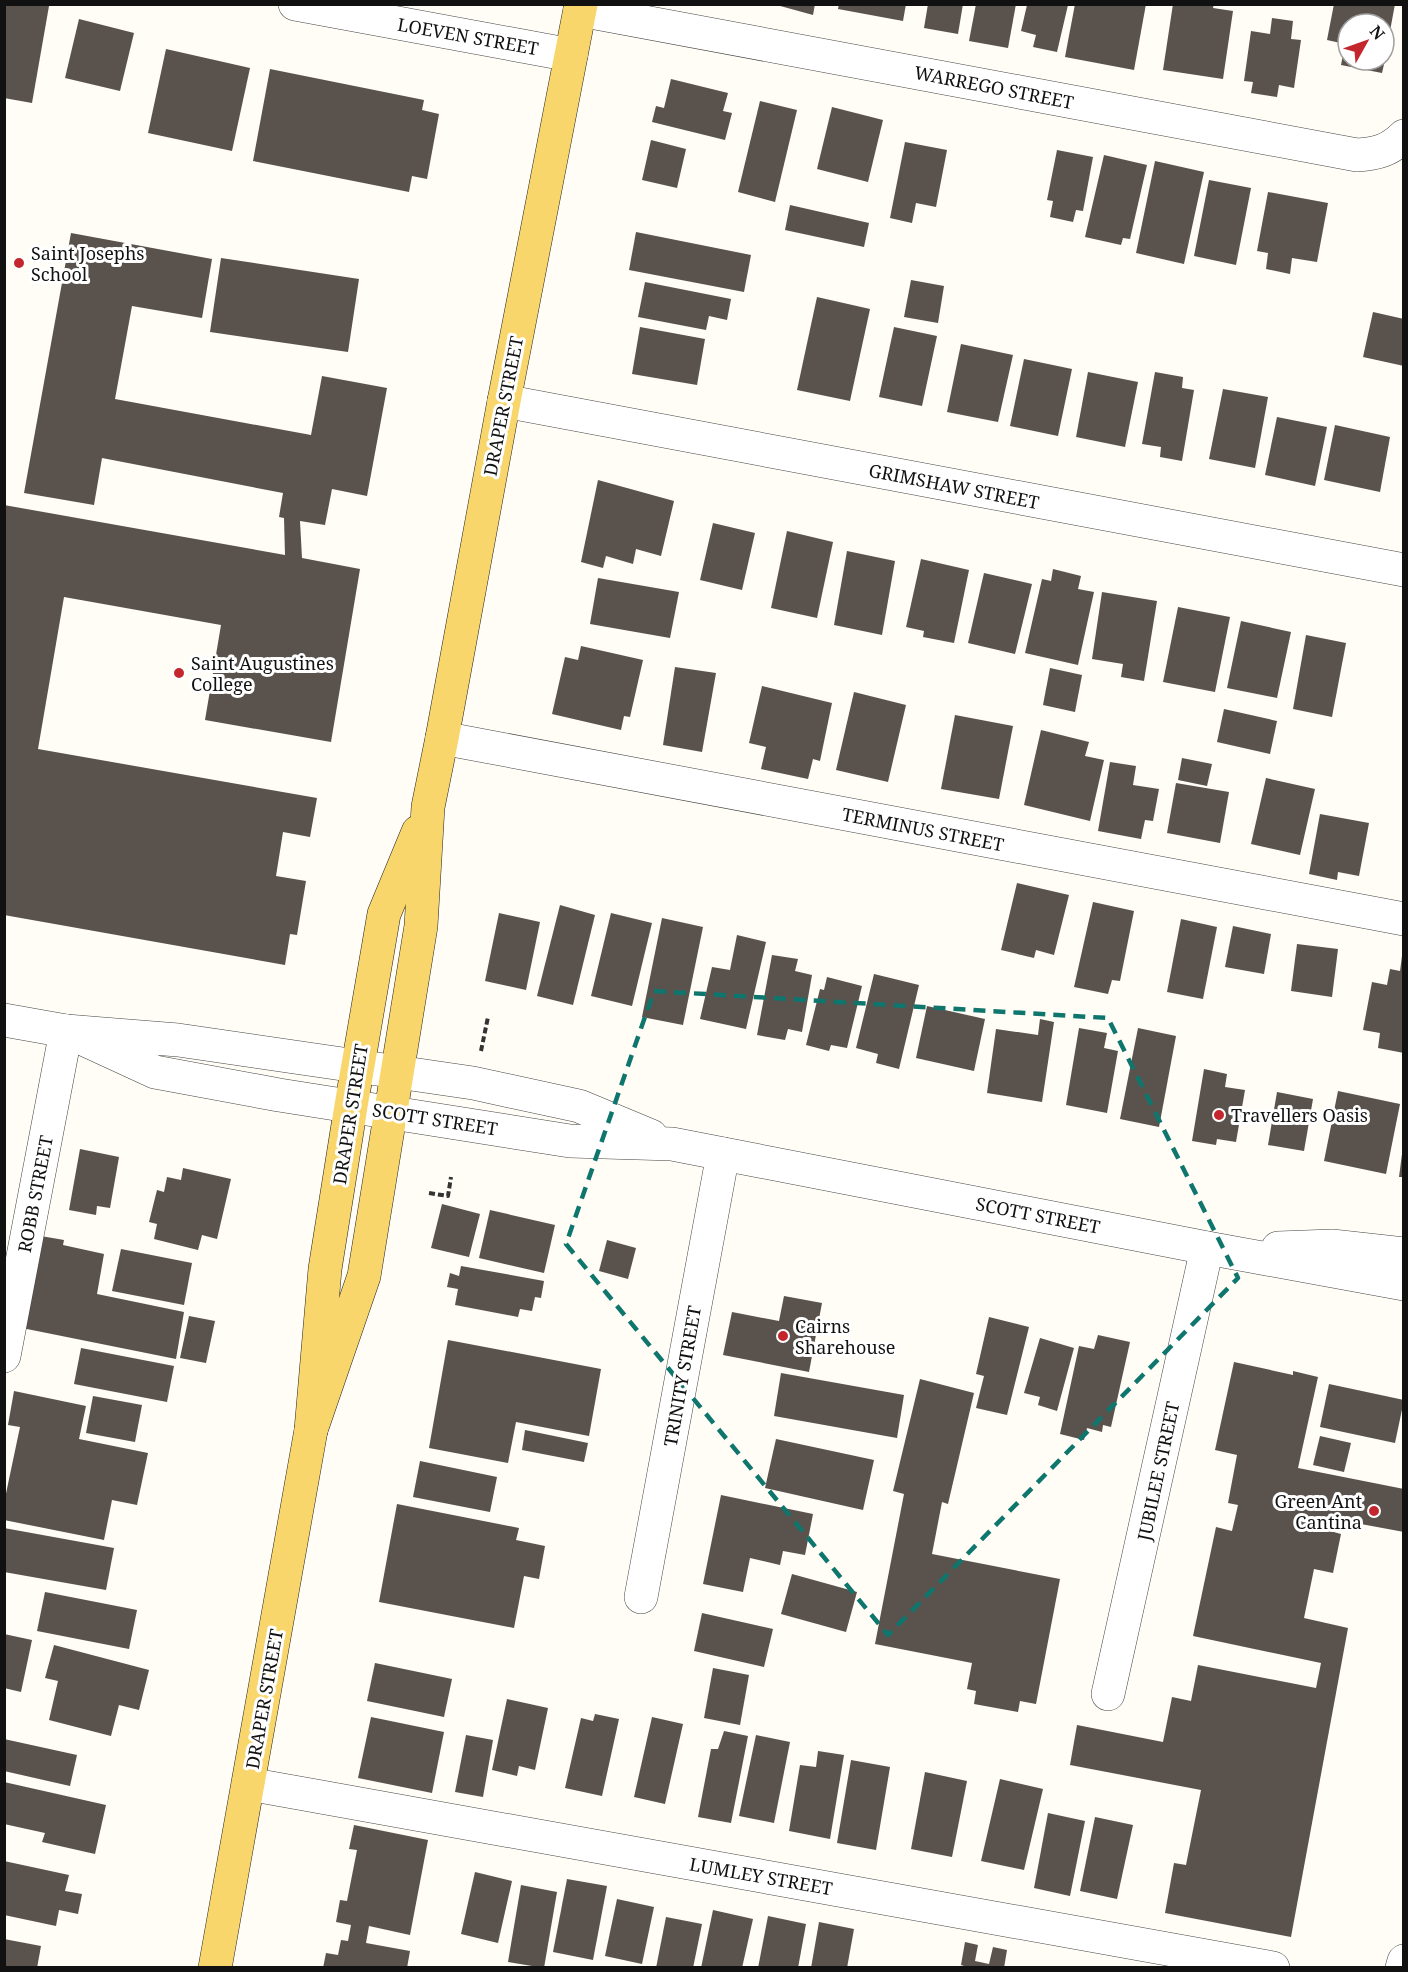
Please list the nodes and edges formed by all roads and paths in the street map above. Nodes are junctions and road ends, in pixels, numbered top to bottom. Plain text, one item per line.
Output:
1 (295, 4) edge
2 (580, 7) edge
3 (571, 55) junction
4 (1404, 136) edge
5 (504, 401) junction
6 (1404, 570) edge
7 (442, 738) junction
8 (428, 807) junction
9 (1404, 919) edge
10 (489, 1017) dead end
11 (4, 1020) edge
12 (66, 1031) junction
13 (479, 1056) dead end
14 (358, 1066) junction
15 (397, 1072) junction
16 (351, 1106) junction
17 (391, 1112) junction
18 (672, 1144) junction
19 (723, 1154) junction
20 (451, 1177) dead end
21 (429, 1193) dead end
22 (1215, 1250) junction
23 (1404, 1254) edge
24 (1404, 1284) edge
25 (4, 1356) edge
26 (311, 1430) junction
27 (641, 1597) dead end
28 (1108, 1694) dead end
29 (249, 1784) junction
30 (1404, 1961) edge
31 (215, 1968) edge
32 (1273, 1968) edge
33 (1402, 1968) edge

1 - 3 street, LOEVEN STREET
2 - 3 main road, DRAPER STREET
2 - 4 street, WARREGO STREET
3 - 5 main road, DRAPER STREET
5 - 6 street, GRIMSHAW STREET
5 - 7 main road, DRAPER STREET
7 - 8 main road, DRAPER STREET
7 - 9 street, TERMINUS STREET
8 - 14 main road, DRAPER STREET
8 - 15 main road, DRAPER STREET
10 - 13 path
11 - 12 street, SCOTT STREET
12 - 14 street, SCOTT STREET
12 - 16 street, SCOTT STREET
12 - 25 street, ROBB STREET
14 - 15 street, SCOTT STREET
14 - 16 main road, DRAPER STREET
15 - 17 main road, DRAPER STREET
15 - 18 street, SCOTT STREET
16 - 17 street, SCOTT STREET
16 - 26 main road, DRAPER STREET
17 - 18 street, SCOTT STREET
17 - 26 main road, DRAPER STREET
18 - 19 street, SCOTT STREET
19 - 22 street, SCOTT STREET
19 - 27 street, TRINITY STREET
20 - 21 path
22 - 23 street
22 - 24 street, SCOTT STREET
22 - 28 street, JUBILEE STREET
26 - 29 main road, DRAPER STREET
29 - 31 main road, DRAPER STREET
29 - 32 street, LUMLEY STREET
30 - 33 street

